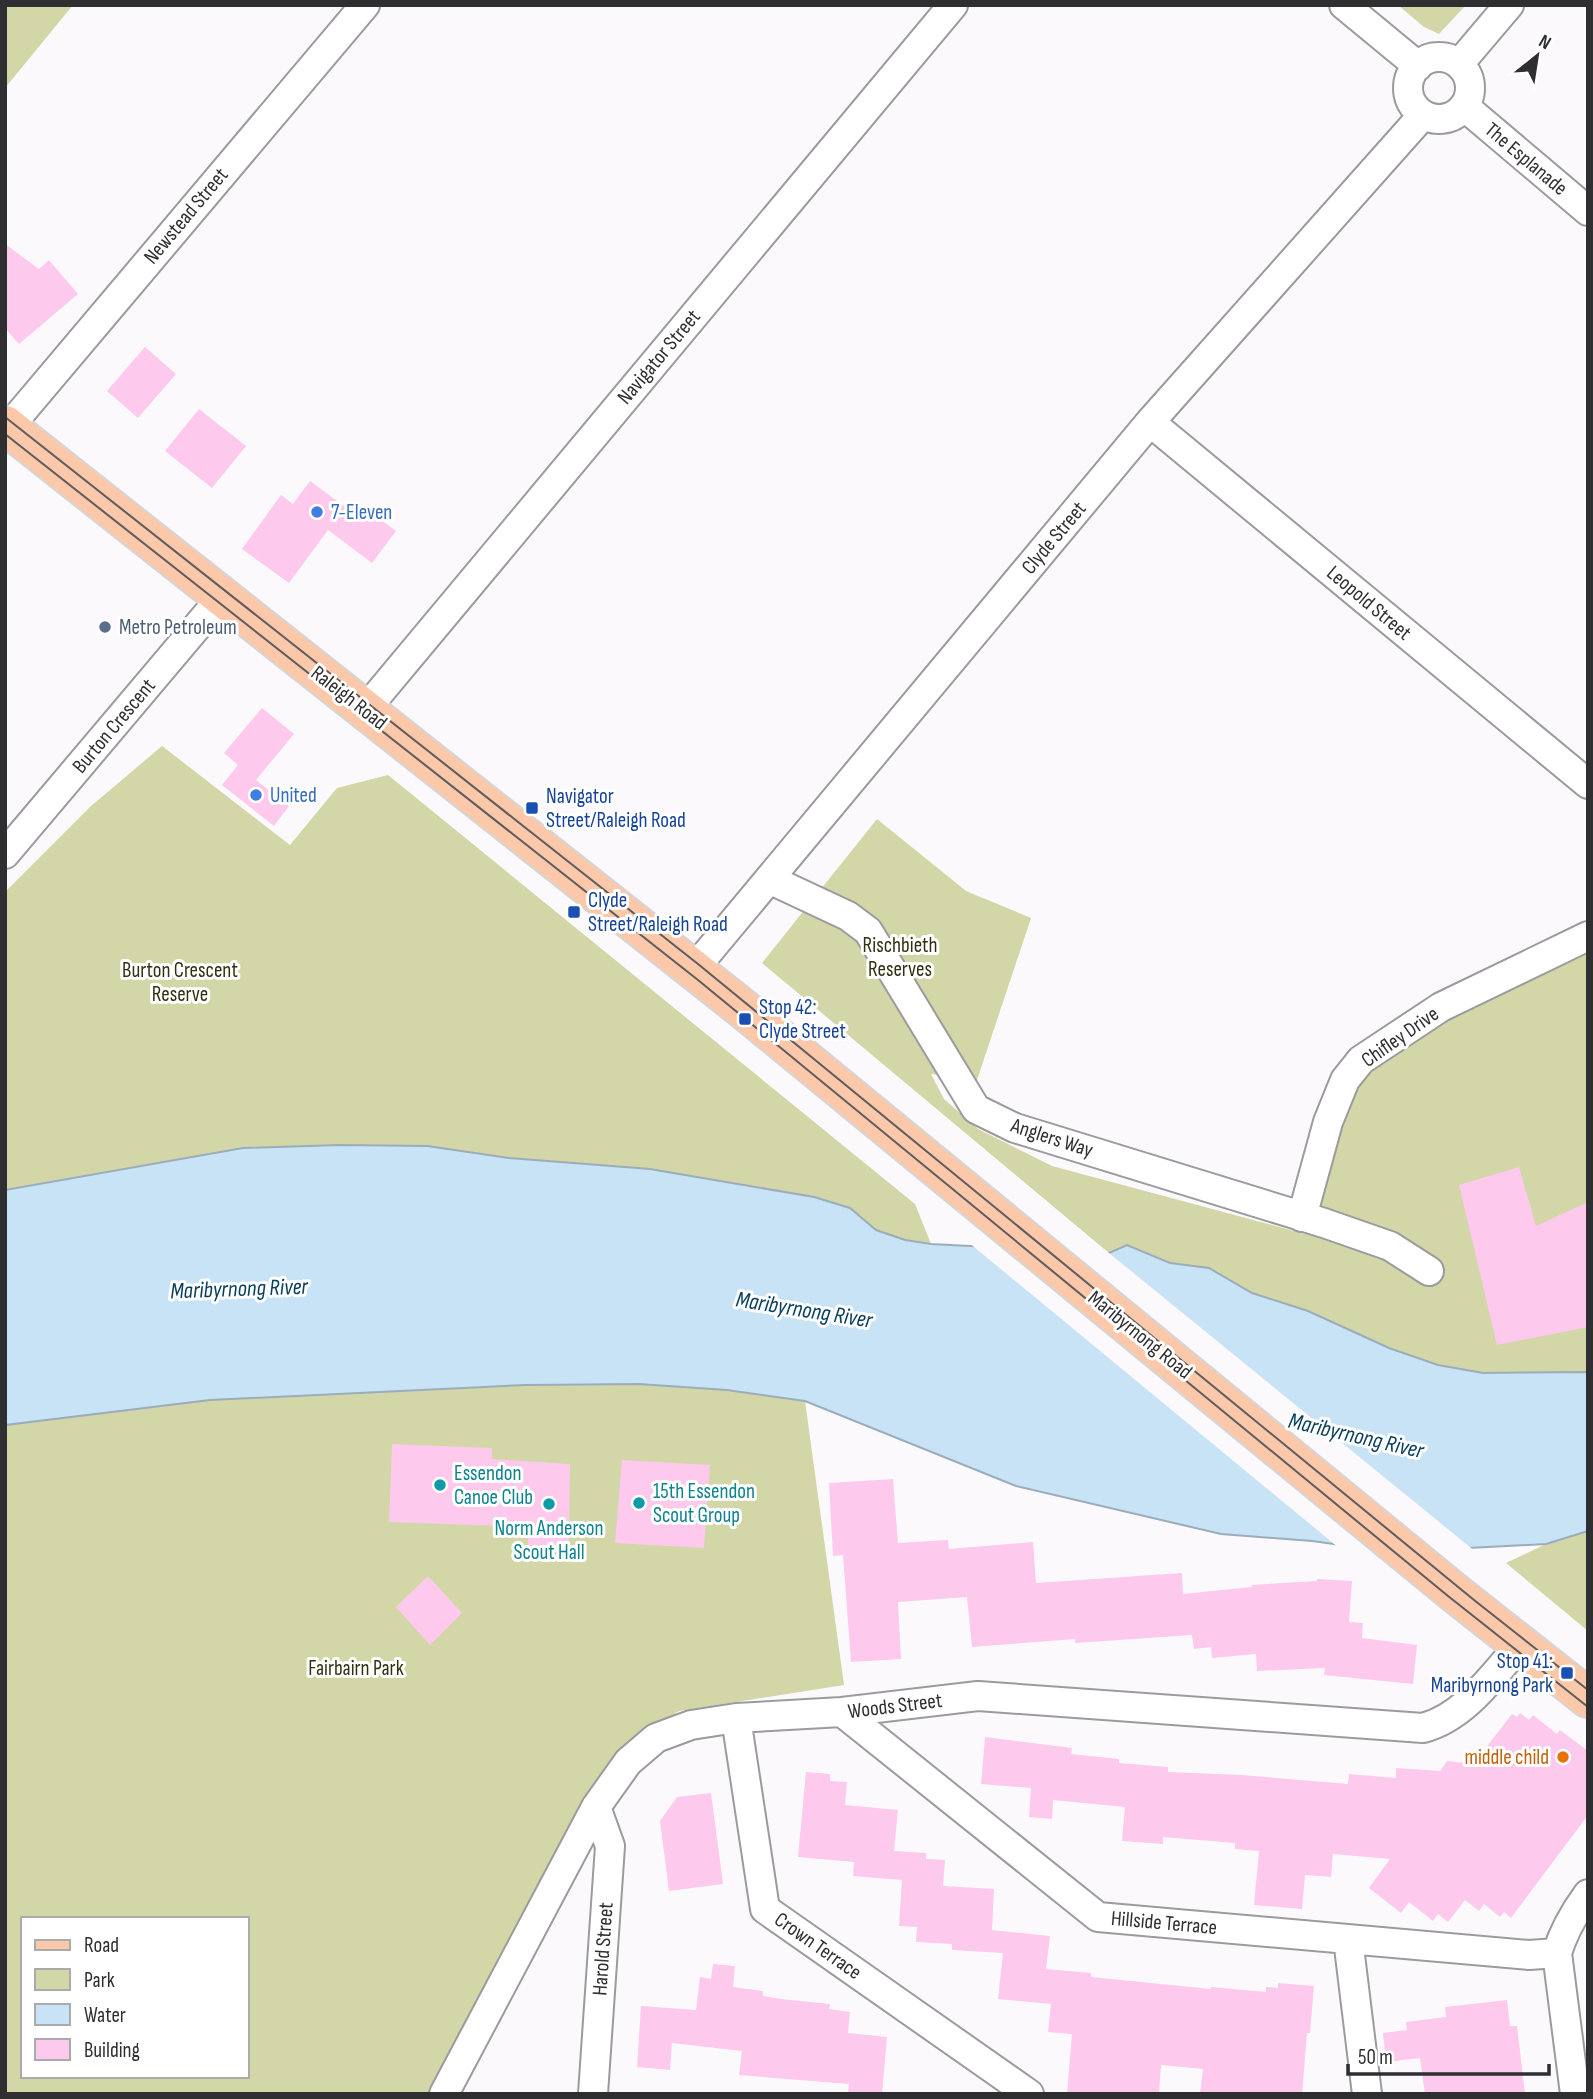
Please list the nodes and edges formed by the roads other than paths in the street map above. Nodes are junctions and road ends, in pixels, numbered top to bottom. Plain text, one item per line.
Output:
1 (365, 5) edge
2 (953, 5) edge
3 (1344, 5) edge
4 (1509, 5) edge
5 (1459, 64) junction
6 (1418, 66) junction
7 (1465, 107) junction
8 (1423, 114) junction
9 (1588, 211) edge
10 (1150, 422) junction
11 (7, 426) edge
12 (222, 597) junction
13 (365, 710) junction
14 (1588, 784) edge
15 (5, 855) edge
16 (769, 879) junction
17 (1588, 936) edge
18 (694, 969) junction
19 (1302, 1216) junction
20 (1429, 1272) dead end
21 (1520, 1645) junction
22 (1588, 1698) edge
23 (842, 1712) junction
24 (736, 1718) junction
25 (596, 1807) junction
26 (1588, 1894) edge
27 (1348, 1939) junction
28 (1558, 1953) junction
29 (444, 2094) edge
30 (593, 2094) edge
31 (1029, 2094) edge
32 (1367, 2094) edge
33 (1575, 2094) edge

1 - 11 street, Newstead Street
2 - 13 street, Navigator Street
3 - 6 street
4 - 5 street
5 - 6 street
5 - 7 street
6 - 8 street
7 - 8 street
7 - 9 street, The Esplanade
8 - 10 street, Clyde Street
10 - 14 street, Leopold Street
10 - 16 street, Clyde Street
11 - 12 main road, Raleigh Road
12 - 13 main road, Raleigh Road
12 - 15 street, Burton Crescent
13 - 18 main road, Raleigh Road
16 - 18 street, Clyde Street
16 - 19 street, Anglers Way
17 - 19 street, Chifley Drive
18 - 21 main road, Maribyrnong Road
19 - 20 street, Anglers Way
21 - 22 main road, Maribyrnong Road
21 - 23 street, Woods Street
23 - 24 street, Woods Street
23 - 27 street, Hillside Terrace
24 - 25 street, Woods Street
24 - 31 street, Crown Terrace
25 - 29 street, Woods Street
25 - 30 street, Harold Street
26 - 28 street
27 - 28 street, Hillside Terrace
27 - 32 street
28 - 33 street

